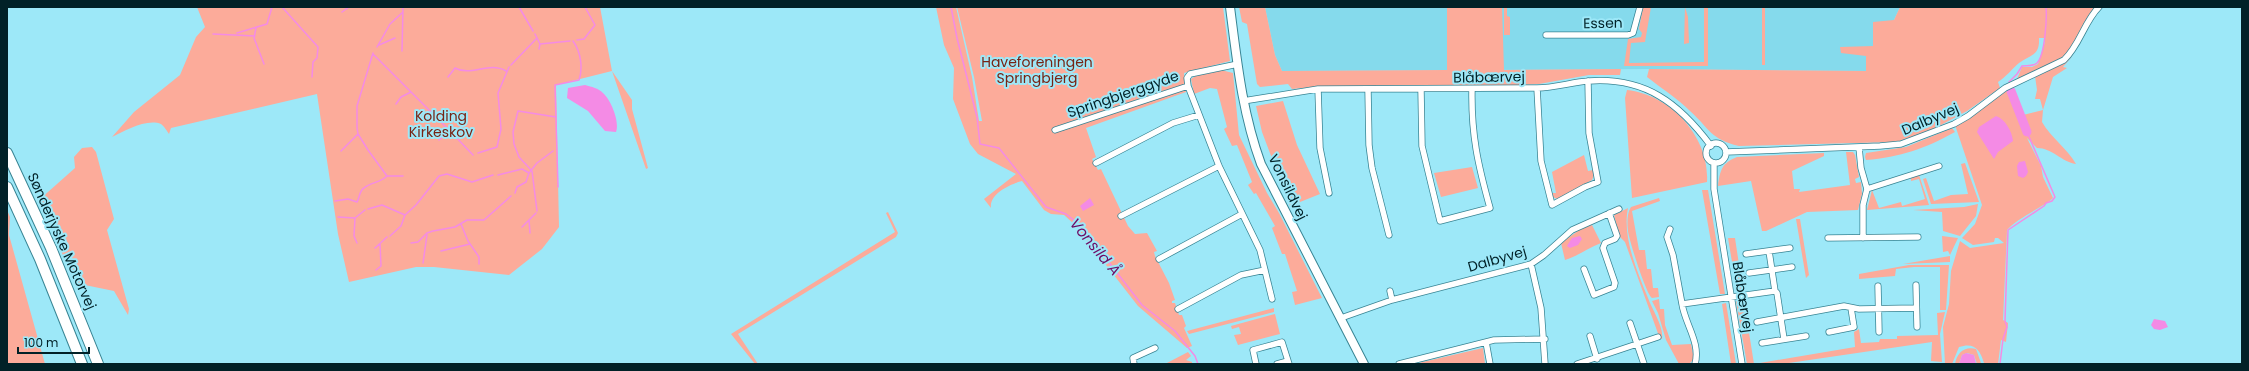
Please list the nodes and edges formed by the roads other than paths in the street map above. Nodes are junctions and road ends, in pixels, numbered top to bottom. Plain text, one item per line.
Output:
1 (1230, 7) edge
2 (1640, 7) edge
3 (2099, 7) edge
4 (1546, 35) dead end
5 (1238, 64) junction
6 (1588, 81) junction
7 (1188, 86) junction
8 (1537, 88) junction
9 (1318, 89) junction
10 (1472, 89) junction
11 (1368, 90) junction
12 (1421, 90) junction
13 (1243, 101) junction
14 (1199, 115) junction
15 (1055, 130) dead end
16 (1710, 146) junction
17 (1859, 148) junction
18 (1726, 152) junction
19 (7, 153) edge
20 (1096, 163) dead end
21 (1714, 163) junction
22 (1219, 166) junction
23 (1939, 166) dead end
24 (7, 187) edge
25 (1867, 189) junction
26 (1329, 193) dead end
27 (1619, 209) dead end
28 (1609, 213) junction
29 (1242, 214) junction
30 (1121, 216) dead end
31 (1670, 229) dead end
32 (1389, 235) dead end
33 (1918, 237) dead end
34 (1828, 238) dead end
35 (1863, 238) junction
36 (1790, 248) dead end
37 (1769, 251) junction
38 (1746, 254) dead end
39 (1159, 259) dead end
40 (1531, 264) junction
41 (1792, 267) dead end
42 (1584, 269) dead end
43 (1265, 270) junction
44 (1772, 270) junction
45 (1749, 273) dead end
46 (1916, 285) dead end
47 (1878, 286) dead end
48 (1390, 291) dead end
49 (1774, 291) junction
50 (1731, 298) junction
51 (1272, 299) dead end
52 (1392, 300) junction
53 (1682, 304) junction
54 (1178, 308) dead end
55 (1851, 308) junction
56 (1916, 308) junction
57 (1878, 309) junction
58 (1781, 317) junction
59 (1341, 318) junction
60 (1757, 322) dead end
61 (1630, 323) dead end
62 (1917, 327) dead end
63 (1829, 332) dead end
64 (1879, 332) dead end
65 (1590, 336) dead end
66 (1806, 336) dead end
67 (1658, 337) dead end
68 (1545, 339) junction
69 (1784, 339) junction
70 (1486, 342) junction
71 (1762, 343) dead end
72 (1637, 344) junction
73 (1155, 348) dead end
74 (1594, 361) edge
75 (1288, 363) edge
76 (82, 364) edge
77 (98, 364) edge
78 (1134, 364) edge
79 (1256, 364) edge
80 (1276, 364) edge
81 (1364, 364) edge
82 (1399, 364) edge
83 (1490, 364) edge
84 (1545, 364) edge
85 (1577, 364) edge
86 (1644, 364) edge
87 (1695, 364) edge
88 (1742, 364) edge

1 - 5 main road, Vonsildvej
2 - 4 street, Essen
3 - 17 street, Dalbyvej
5 - 7 street, Springbjerggyde
5 - 13 main road, Vonsildvej
6 - 8 street, Blåbærvej
6 - 8 street
6 - 16 street, Blåbærvej
7 - 14 street
7 - 15 street, Springbjerggyde
8 - 10 street, Blåbærvej
9 - 11 street, Blåbærvej
9 - 13 street, Blåbærvej
9 - 26 street
10 - 12 street, Blåbærvej
10 - 12 street
11 - 12 street, Blåbærvej
11 - 32 street
13 - 59 main road, Vonsildvej
14 - 20 street
14 - 22 street
16 - 18 street
16 - 21 street
17 - 18 street, Dalbyvej
17 - 25 street
18 - 21 street
19 - 77 highway, Sønderjyske Motorvej
21 - 50 street, Blåbærvej
22 - 29 street
22 - 30 street
23 - 25 street
24 - 76 highway, Sønderjyske Motorvej
25 - 35 street
27 - 28 street, Dalbyvej
28 - 40 street, Dalbyvej
28 - 42 street
29 - 39 street
29 - 43 street
31 - 53 street
33 - 35 street
34 - 35 street
36 - 37 street
37 - 38 street
37 - 44 street
40 - 52 street, Dalbyvej
40 - 68 street
41 - 44 street
43 - 51 street
43 - 54 street
44 - 45 street
44 - 49 street
46 - 56 street
47 - 57 street
48 - 52 street
49 - 50 street
49 - 58 street
50 - 53 street
50 - 88 street, Blåbærvej
52 - 59 street, Dalbyvej
53 - 87 street
55 - 57 street
55 - 58 street
55 - 63 street
56 - 57 street
56 - 62 street
57 - 64 street
58 - 60 street
58 - 69 street
59 - 81 main road, Vonsildvej
61 - 72 street
65 - 74 street
66 - 69 street
67 - 72 street
68 - 70 street
68 - 84 street
69 - 71 street
70 - 82 street
70 - 83 street
72 - 74 street
72 - 86 street
73 - 78 street
74 - 85 street
75 - 79 street
75 - 80 street

